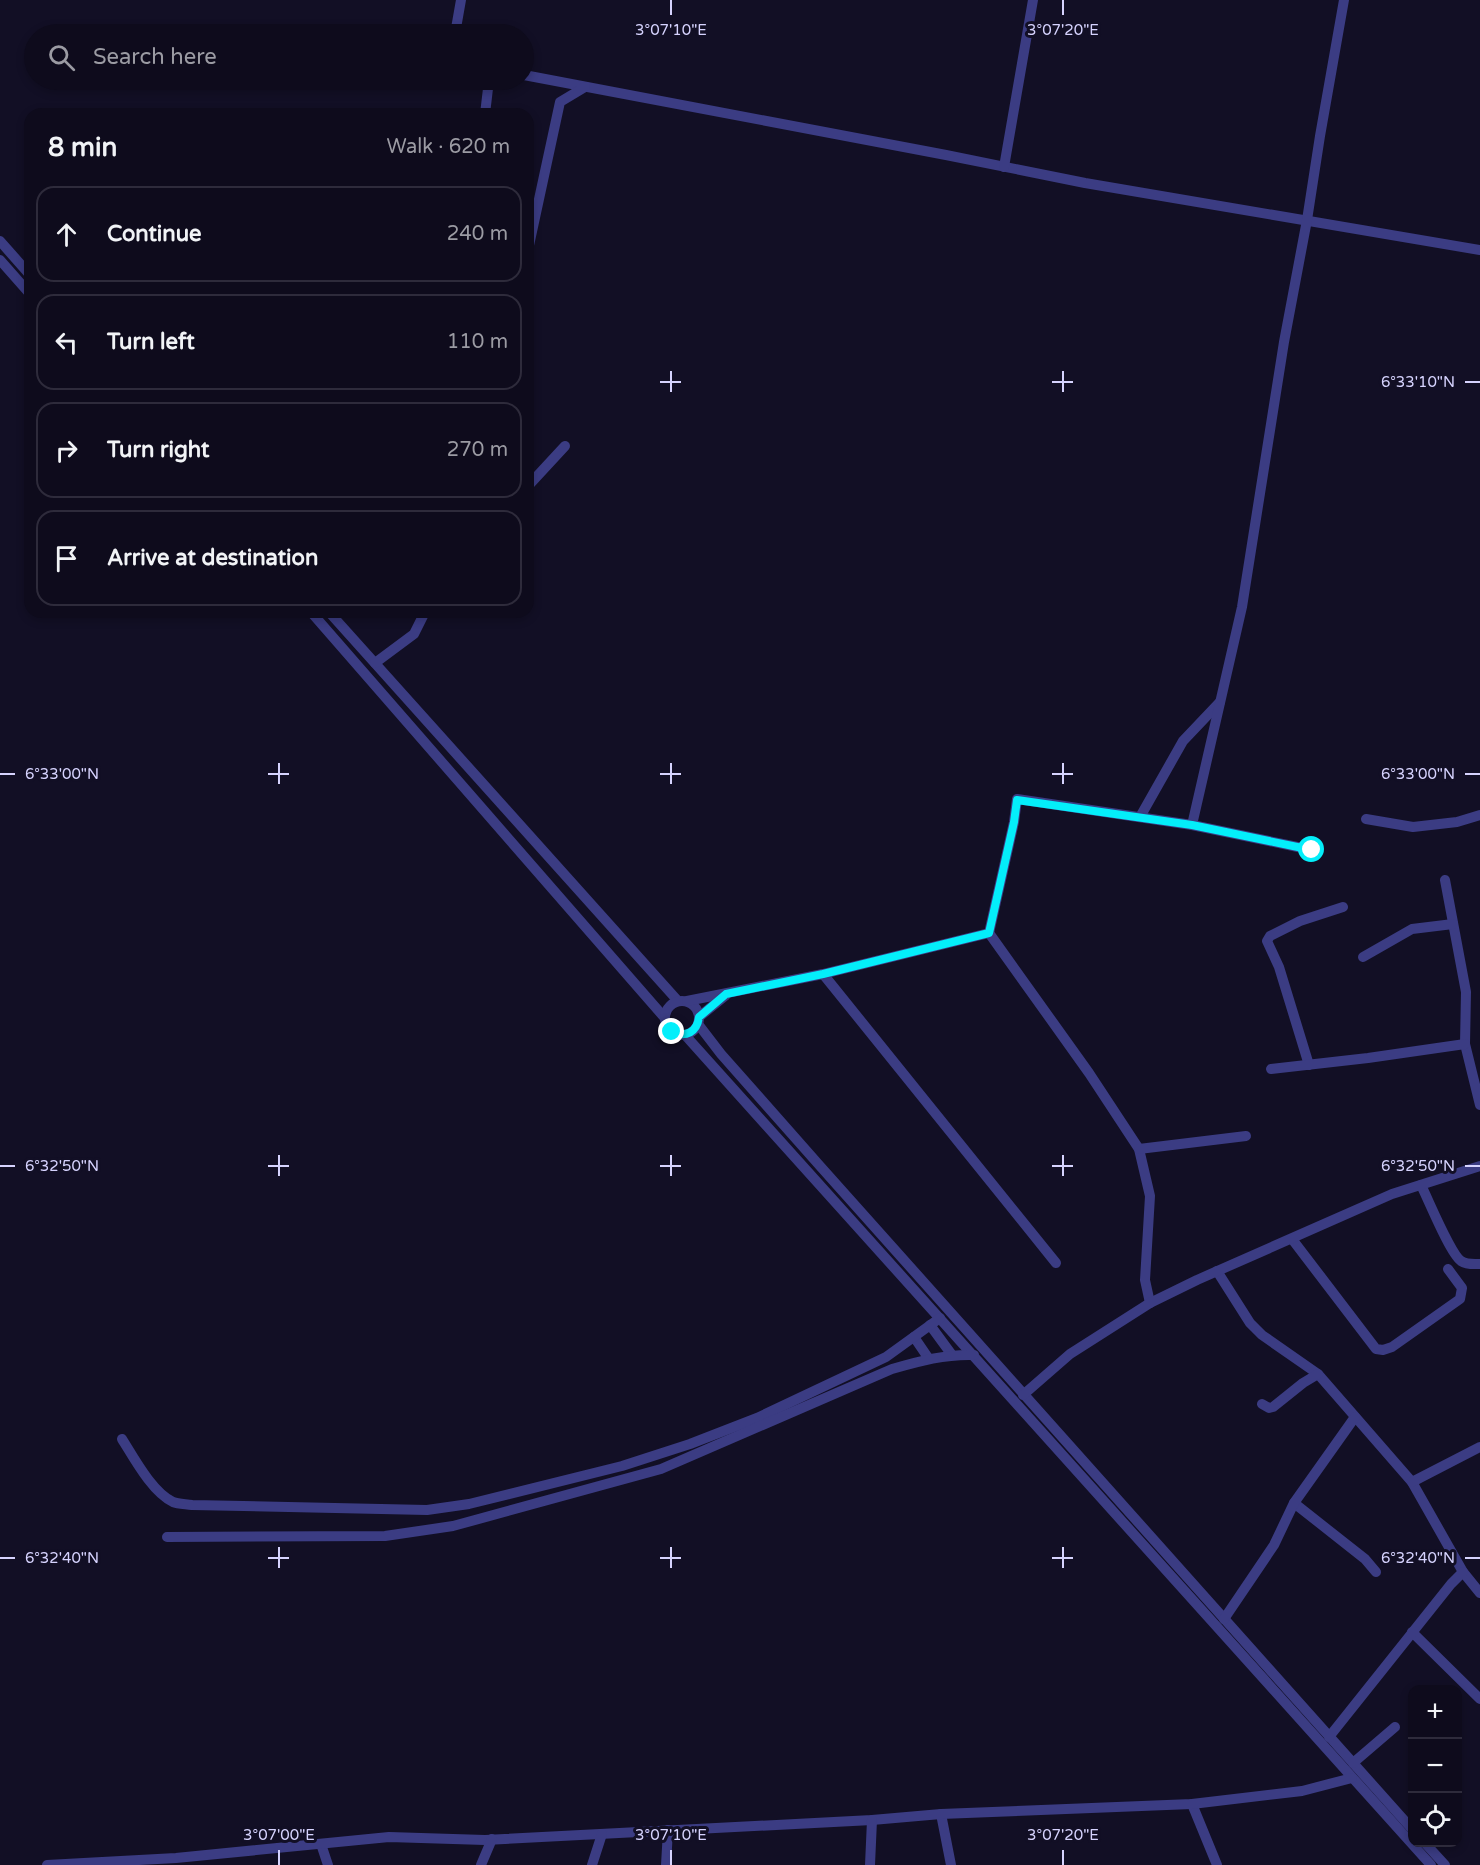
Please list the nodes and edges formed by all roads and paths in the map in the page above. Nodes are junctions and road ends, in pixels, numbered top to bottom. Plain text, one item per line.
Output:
1 (461, 0) edge
2 (1033, 0) edge
3 (1344, 0) edge
4 (457, 24) edge
5 (534, 77) edge
6 (585, 87) junction
7 (488, 90) edge
8 (486, 108) edge
9 (1004, 167) junction
10 (1307, 220) junction
11 (534, 222) edge
12 (0, 241) edge
13 (1480, 250) edge
14 (0, 260) edge
15 (24, 268) edge
16 (24, 287) edge
17 (565, 446) dead end
18 (534, 480) edge
19 (316, 618) edge
20 (334, 618) edge
21 (422, 618) edge
22 (375, 663) junction
23 (1220, 702) junction
24 (1480, 815) edge
25 (1140, 817) junction
26 (1366, 819) dead end
27 (1192, 825) junction
28 (1312, 850) dead end
29 (1444, 880) dead end
30 (1343, 907) dead end
31 (1453, 924) junction
32 (989, 933) junction
33 (1363, 957) dead end
34 (823, 974) junction
35 (726, 994) junction
36 (682, 1001) junction
37 (664, 1017) junction
38 (699, 1021) junction
39 (685, 1035) junction
40 (1465, 1044) junction
41 (1310, 1065) junction
42 (1271, 1069) dead end
43 (1480, 1105) edge
44 (1246, 1136) dead end
45 (1139, 1149) junction
46 (1480, 1166) edge
47 (1421, 1185) junction
48 (1292, 1239) junction
49 (1056, 1263) dead end
50 (1480, 1264) edge
51 (1448, 1269) dead end
52 (1216, 1271) junction
53 (1150, 1303) junction
54 (940, 1318) junction
55 (930, 1325) junction
56 (914, 1337) junction
57 (952, 1355) junction
58 (974, 1355) junction
59 (929, 1359) junction
60 (1318, 1374) junction
61 (1023, 1395) junction
62 (1262, 1404) dead end
63 (1355, 1417) junction
64 (122, 1439) dead end
65 (1480, 1447) edge
66 (1412, 1482) junction
67 (1294, 1503) junction
68 (167, 1537) dead end
69 (1376, 1572) dead end
70 (1463, 1572) junction
71 (1480, 1593) edge
72 (1224, 1619) junction
73 (1412, 1632) junction
74 (1480, 1699) edge
75 (1395, 1727) dead end
76 (1329, 1737) junction
77 (1353, 1764) junction
78 (1352, 1778) junction
79 (1192, 1804) junction
80 (941, 1814) junction
81 (872, 1820) junction
82 (1408, 1824) edge
83 (668, 1830) junction
84 (602, 1834) junction
85 (492, 1839) junction
86 (321, 1844) junction
87 (1429, 1847) edge
88 (176, 1862) edge
89 (47, 1865) edge
90 (328, 1865) edge
91 (481, 1865) edge
92 (592, 1865) edge
93 (666, 1865) edge
94 (870, 1865) edge
95 (951, 1865) edge
96 (1217, 1865) edge
97 (1431, 1865) edge
98 (1445, 1865) edge

1 - 4 street
2 - 9 street
3 - 10 street
5 - 6 street
6 - 9 street
6 - 11 street
7 - 8 street
9 - 10 street
10 - 13 street
10 - 23 street
12 - 15 street
14 - 16 street
17 - 18 street
19 - 37 street
20 - 22 street
21 - 22 street
22 - 36 street
23 - 25 street
23 - 27 street
24 - 26 street
25 - 27 street
25 - 32 street
27 - 28 street
29 - 31 street
30 - 41 street
31 - 33 street
31 - 40 street
32 - 34 street
32 - 45 street
34 - 35 street
34 - 49 street
35 - 36 street
35 - 38 street
36 - 37 street
36 - 38 street
37 - 39 street
38 - 39 street
38 - 61 street
39 - 54 street
40 - 41 street
40 - 43 street
41 - 42 street
44 - 45 street
45 - 53 street
46 - 47 street
47 - 48 street
47 - 50 street
48 - 51 street
48 - 52 street
52 - 53 street
52 - 60 street
53 - 61 street
54 - 55 street
54 - 58 street
55 - 56 street
55 - 57 street
56 - 59 street
56 - 64 street
57 - 58 street
57 - 59 street
58 - 78 street
59 - 68 street
60 - 62 street
60 - 63 street
61 - 72 street
63 - 66 street
63 - 67 street
65 - 66 street
66 - 70 street
67 - 69 street
67 - 72 street
70 - 71 street
70 - 73 street
72 - 76 street
73 - 74 street
73 - 76 street
75 - 77 street
76 - 77 street
77 - 82 street
78 - 79 street
78 - 97 street
79 - 80 street
79 - 96 street
80 - 81 street
80 - 95 street
81 - 83 street
81 - 94 street
83 - 84 street
83 - 93 street
84 - 85 street
84 - 92 street
85 - 86 street
85 - 91 street
86 - 88 street
86 - 90 street
87 - 98 street
88 - 89 street

